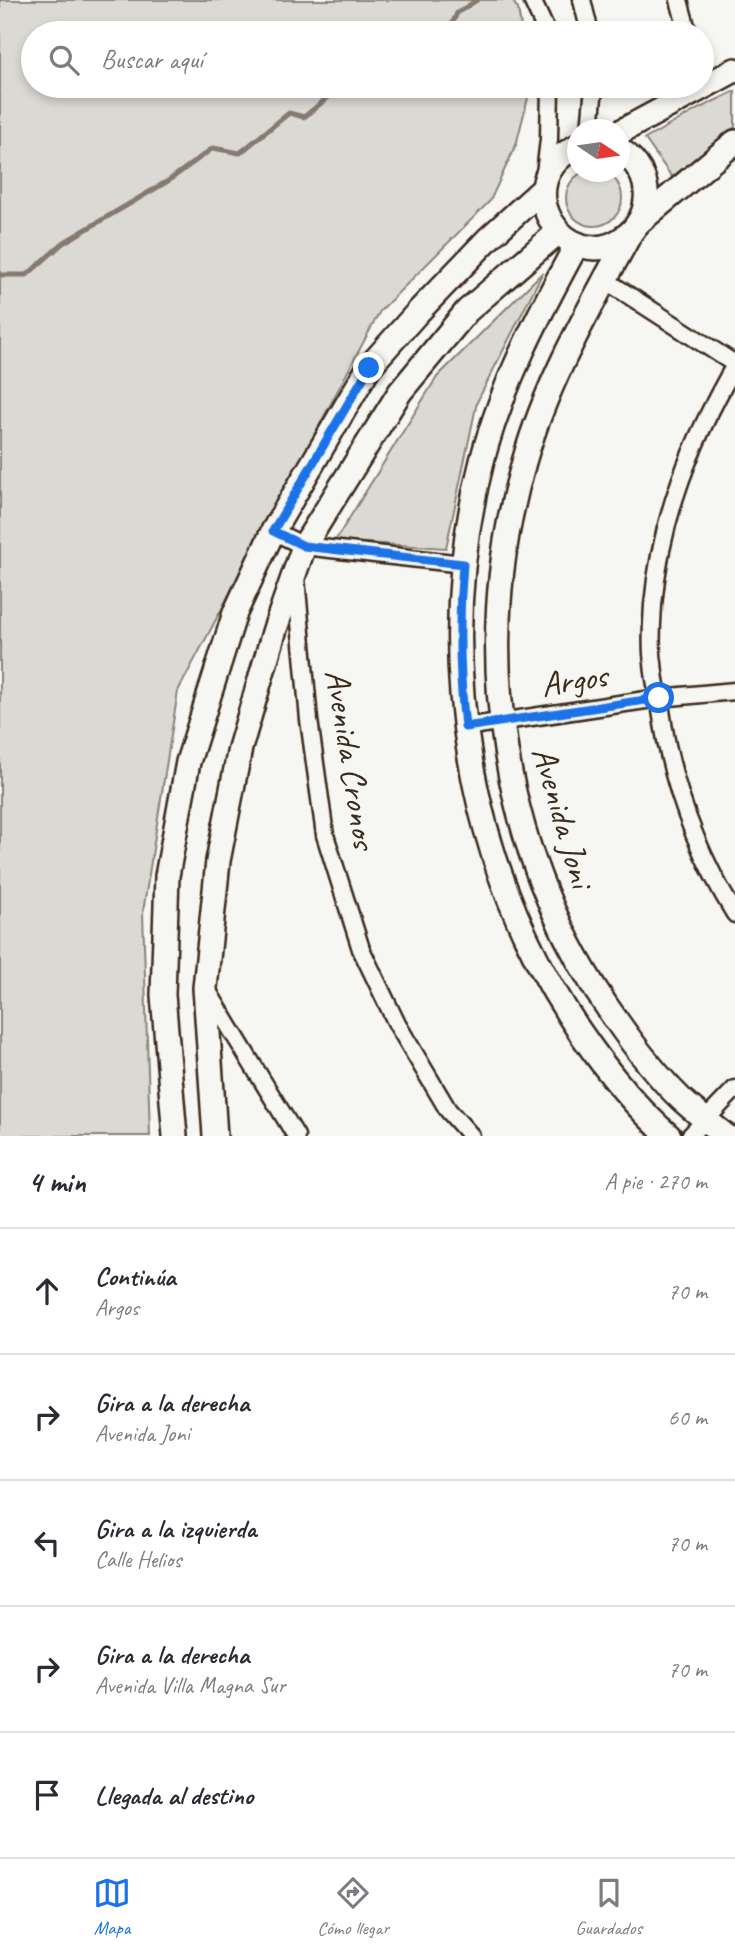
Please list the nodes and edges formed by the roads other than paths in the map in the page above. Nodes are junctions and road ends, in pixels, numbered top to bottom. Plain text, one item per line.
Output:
1 (532, 0) edge
2 (582, 0) edge
3 (680, 0) edge
4 (542, 21) edge
5 (587, 21) edge
6 (685, 21) edge
7 (735, 70) edge
8 (714, 81) edge
9 (550, 98) edge
10 (593, 98) edge
11 (683, 98) edge
12 (591, 119) edge
13 (630, 127) edge
14 (735, 142) edge
15 (567, 151) edge
16 (630, 158) edge
17 (543, 189) junction
18 (635, 228) junction
19 (568, 238) junction
20 (605, 281) junction
21 (735, 365) edge
22 (273, 531) junction
23 (304, 546) junction
24 (463, 564) junction
25 (296, 568) junction
26 (735, 691) edge
27 (659, 698) junction
28 (501, 723) junction
29 (465, 727) junction
30 (735, 914) edge
31 (205, 988) junction
32 (735, 1089) edge
33 (706, 1119) junction
34 (175, 1136) edge
35 (215, 1136) edge
36 (296, 1136) edge
37 (471, 1136) edge
38 (669, 1136) edge
39 (690, 1136) edge
40 (726, 1136) edge

1 - 4 street
2 - 5 street
3 - 6 street
7 - 8 street
9 - 17 street
10 - 12 street
11 - 13 street
14 - 18 street
15 - 17 street
16 - 18 street
17 - 19 street
17 - 22 street
18 - 19 street
18 - 20 street, Avenida Joni
19 - 23 street
19 - 24 street, Avenida Joni
20 - 21 street
20 - 28 street, Avenida Joni
21 - 27 street
22 - 23 street
22 - 34 street
23 - 24 street
23 - 25 street
24 - 29 street, Avenida Joni
25 - 31 street
25 - 37 street, Avenida Cronos
26 - 27 street, Argos
27 - 28 street, Argos
27 - 30 street
28 - 29 street, Argos
28 - 33 street, Avenida Joni
29 - 38 street, Avenida Joni
31 - 35 street
31 - 36 street
32 - 33 street
33 - 39 street
33 - 40 street, Avenida Joni

